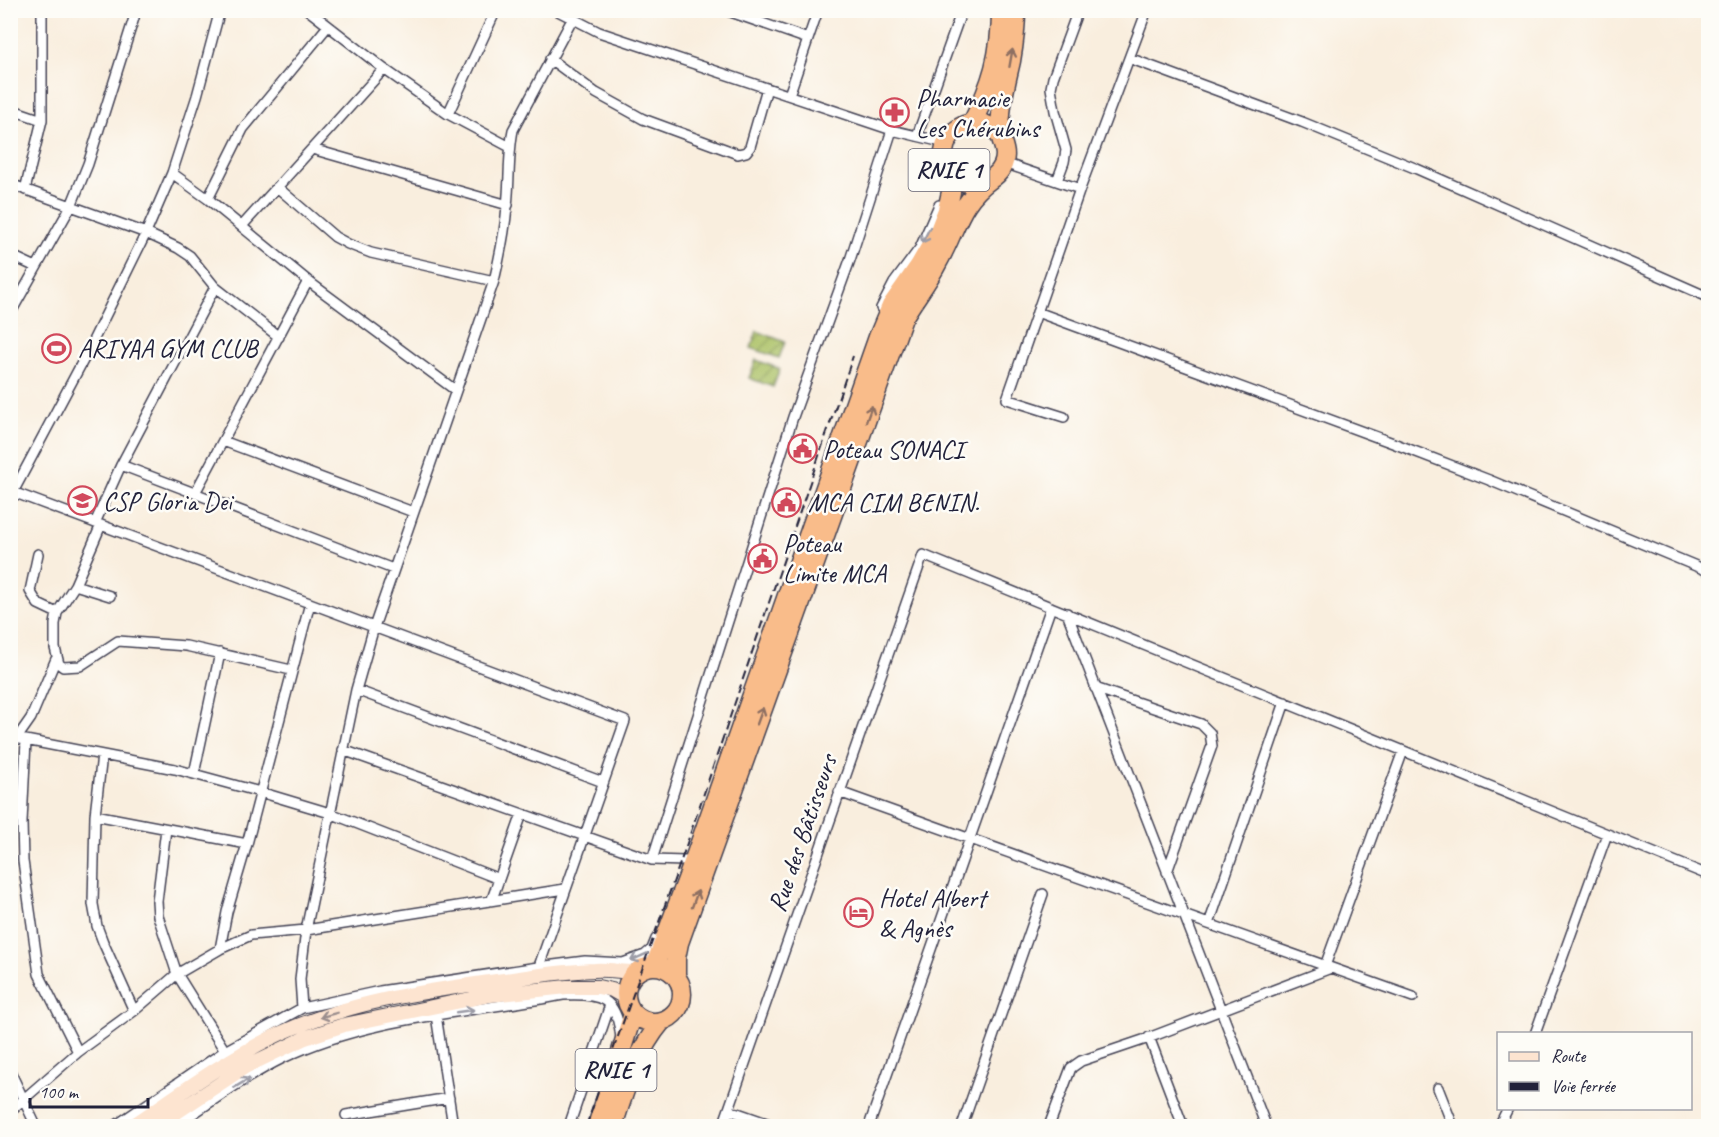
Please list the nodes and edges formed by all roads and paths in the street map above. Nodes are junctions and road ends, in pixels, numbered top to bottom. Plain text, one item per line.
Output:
1 (42, 10) edge
2 (135, 10) edge
3 (220, 10) edge
4 (308, 10) edge
5 (496, 10) edge
6 (556, 10) edge
7 (577, 10) edge
8 (725, 10) edge
9 (818, 10) edge
10 (962, 10) edge
11 (1001, 10) edge
12 (1016, 10) edge
13 (1078, 10) edge
14 (1147, 10) edge
15 (572, 20) junction
16 (328, 26) junction
17 (808, 39) junction
18 (1129, 58) junction
19 (550, 59) junction
20 (384, 69) junction
21 (767, 88) junction
22 (789, 95) junction
23 (10, 109) edge
24 (448, 114) junction
25 (42, 120) junction
26 (972, 123) junction
27 (892, 130) junction
28 (917, 136) junction
29 (1000, 136) junction
30 (946, 143) junction
31 (510, 147) junction
32 (312, 149) junction
33 (1004, 163) junction
34 (172, 173) junction
35 (949, 175) junction
36 (991, 179) junction
37 (1057, 181) junction
38 (10, 184) edge
39 (278, 187) junction
40 (1080, 189) junction
41 (25, 190) junction
42 (208, 199) junction
43 (508, 205) junction
44 (72, 206) junction
45 (242, 226) junction
46 (146, 233) junction
47 (10, 255) edge
48 (36, 267) junction
49 (308, 281) junction
50 (494, 281) junction
51 (215, 287) junction
52 (1708, 297) edge
53 (1037, 312) junction
54 (10, 314) edge
55 (279, 337) junction
56 (455, 390) junction
57 (1064, 417) dead end
58 (223, 441) junction
59 (121, 465) junction
60 (195, 493) junction
61 (11, 494) edge
62 (413, 512) junction
63 (98, 524) junction
64 (38, 554) dead end
65 (393, 569) junction
66 (1708, 571) edge
67 (75, 585) junction
68 (110, 597) dead end
69 (309, 603) junction
70 (1051, 607) junction
71 (57, 613) junction
72 (1066, 613) junction
73 (374, 627) junction
74 (220, 653) junction
75 (56, 659) junction
76 (291, 670) junction
77 (1095, 688) junction
78 (356, 690) junction
79 (1285, 702) junction
80 (18, 739) edge
81 (343, 750) junction
82 (1403, 751) junction
83 (102, 755) junction
84 (194, 774) junction
85 (603, 782) junction
86 (260, 792) junction
87 (839, 792) junction
88 (330, 813) junction
89 (522, 814) junction
90 (95, 815) junction
91 (166, 829) junction
92 (1607, 834) junction
93 (584, 836) junction
94 (971, 839) junction
95 (247, 844) junction
96 (652, 860) junction
97 (685, 861) junction
98 (1167, 872) junction
99 (1708, 875) edge
100 (499, 879) junction
101 (565, 889) junction
102 (1043, 894) dead end
103 (492, 899) junction
104 (1182, 915) junction
105 (1209, 924) junction
106 (306, 930) junction
107 (219, 949) junction
108 (655, 965) junction
109 (1328, 967) junction
110 (537, 971) junction
111 (636, 972) junction
112 (177, 974) junction
113 (676, 976) junction
114 (1413, 997) dead end
115 (623, 1005) junction
116 (302, 1008) junction
117 (1221, 1010) junction
118 (134, 1011) junction
119 (436, 1015) junction
120 (662, 1021) junction
121 (1536, 1032) edge
122 (1149, 1037) junction
123 (225, 1051) junction
124 (78, 1052) junction
125 (10, 1071) edge
126 (1438, 1088) dead end
127 (449, 1098) junction
128 (25, 1101) junction
129 (729, 1110) junction
130 (1507, 1110) edge
131 (10, 1111) edge
132 (346, 1115) dead end
133 (36, 1126) edge
134 (114, 1126) edge
135 (132, 1126) edge
136 (156, 1126) edge
137 (176, 1126) edge
138 (453, 1126) edge
139 (569, 1126) edge
140 (590, 1126) edge
141 (597, 1126) edge
142 (613, 1126) edge
143 (723, 1126) edge
144 (776, 1126) edge
145 (869, 1126) edge
146 (962, 1126) edge
147 (1049, 1126) edge
148 (1184, 1126) edge
149 (1266, 1126) edge
150 (1454, 1126) edge
151 (1499, 1126) edge

1 - 25 street
2 - 44 street
3 - 34 street
4 - 16 street
5 - 24 street
6 - 15 street
7 - 15 street
8 - 17 street
9 - 17 street
10 - 28 street
11 - 26 highway, RNIE 1
29 -> 12 highway, RNIE 1
13 - 37 street
14 - 18 street
15 - 19 street
15 - 21 street
16 - 20 street
16 - 42 street
17 - 22 street
18 - 40 street
18 - 52 street
19 - 21 street
19 - 31 street
20 - 24 street
20 - 32 street
21 - 22 street
22 - 27 street
23 - 25 street
24 - 31 street
25 - 41 street
26 - 29 highway, RNIE 1
26 - 30 highway, RNIE 1
27 - 28 street
27 - 96 street
28 - 30 street
29 - 33 highway, RNIE 1
30 - 35 highway, RNIE 1
31 - 43 street
32 - 39 street
32 - 43 street
33 - 36 highway, RNIE 1
33 - 37 street
34 - 42 street
34 - 46 street
35 - 36 highway, RNIE 1
35 -> 97 street
35 - 108 highway, RNIE 1
113 -> 36 highway, RNIE 1
37 - 40 street
38 - 41 street
39 - 45 street
39 - 50 street
40 - 53 street
41 - 44 street
42 - 45 street
43 - 50 street
44 - 46 street
44 - 48 street
45 - 49 street
46 - 51 street
46 - 61 street
47 - 48 street
48 - 54 street
49 - 55 street
49 - 56 street
50 - 56 street
51 - 55 street
51 - 59 street
53 - 57 street
53 - 66 street
55 - 58 street
56 - 62 street
58 - 60 street
58 - 62 street
59 - 60 street
59 - 63 street
60 - 65 street
61 - 63 street
62 - 65 street
63 - 67 street
63 - 69 street
64 - 71 street
65 - 73 street
67 - 68 street
67 - 71 street
69 - 73 street
69 - 76 street
70 - 72 street
70 - 87 street, Rue des Bâtisseurs
70 - 94 street
71 - 75 street
72 - 77 street
72 - 79 street
73 - 78 street
73 - 85 street
74 - 75 street
74 - 76 street
74 - 84 street
75 - 80 street
76 - 86 street
77 - 98 street
77 - 98 street
78 - 81 street
78 - 85 street
79 - 82 street
79 - 105 street
80 - 83 street
80 - 124 street
81 - 88 street
81 - 89 street
82 - 92 street
82 - 109 street
83 - 84 street
83 - 90 street
84 - 86 street
85 - 93 street
86 - 88 street
86 - 95 street
87 - 94 street
87 - 129 street, Rue des Bâtisseurs
88 - 100 street
88 - 106 street
89 - 93 street
89 - 100 street
90 - 91 street
90 - 118 street
91 - 95 street
91 - 112 street
92 - 99 street
92 - 121 street
93 - 96 street
93 - 101 street
94 - 104 street
94 - 145 street
95 - 107 street
96 - 97 street
97 -> 110 street
98 - 104 street
100 - 103 street
101 - 103 street
101 - 110 street
102 - 146 street
103 - 106 street
104 - 105 street
104 - 117 street
105 - 109 street
106 - 107 street
106 - 116 street
107 - 112 street
108 - 111 highway
108 - 113 highway
109 - 114 street
109 - 117 street
110 - 111 street
110 - 116 street
110 -> 135 street
111 - 115 highway, RNIE 1
112 - 118 street
112 - 123 street
113 - 120 highway, RNIE 1
119 -> 115 street
115 - 120 highway, RNIE 1
115 - 136 street
115 - 139 street
115 - 140 street
115 - 141 highway, RNIE 1
116 - 123 street
117 - 122 street
117 - 149 street
118 - 124 street
119 - 127 street
137 -> 119 street
120 - 142 highway, RNIE 1
122 - 147 street
122 - 148 street
123 - 134 street
124 - 128 street
125 - 128 street
126 - 150 street
127 - 132 street
127 - 138 street
128 - 131 street
128 - 133 street
129 - 143 street, Rue des Bâtisseurs
129 - 144 street
130 - 151 street

